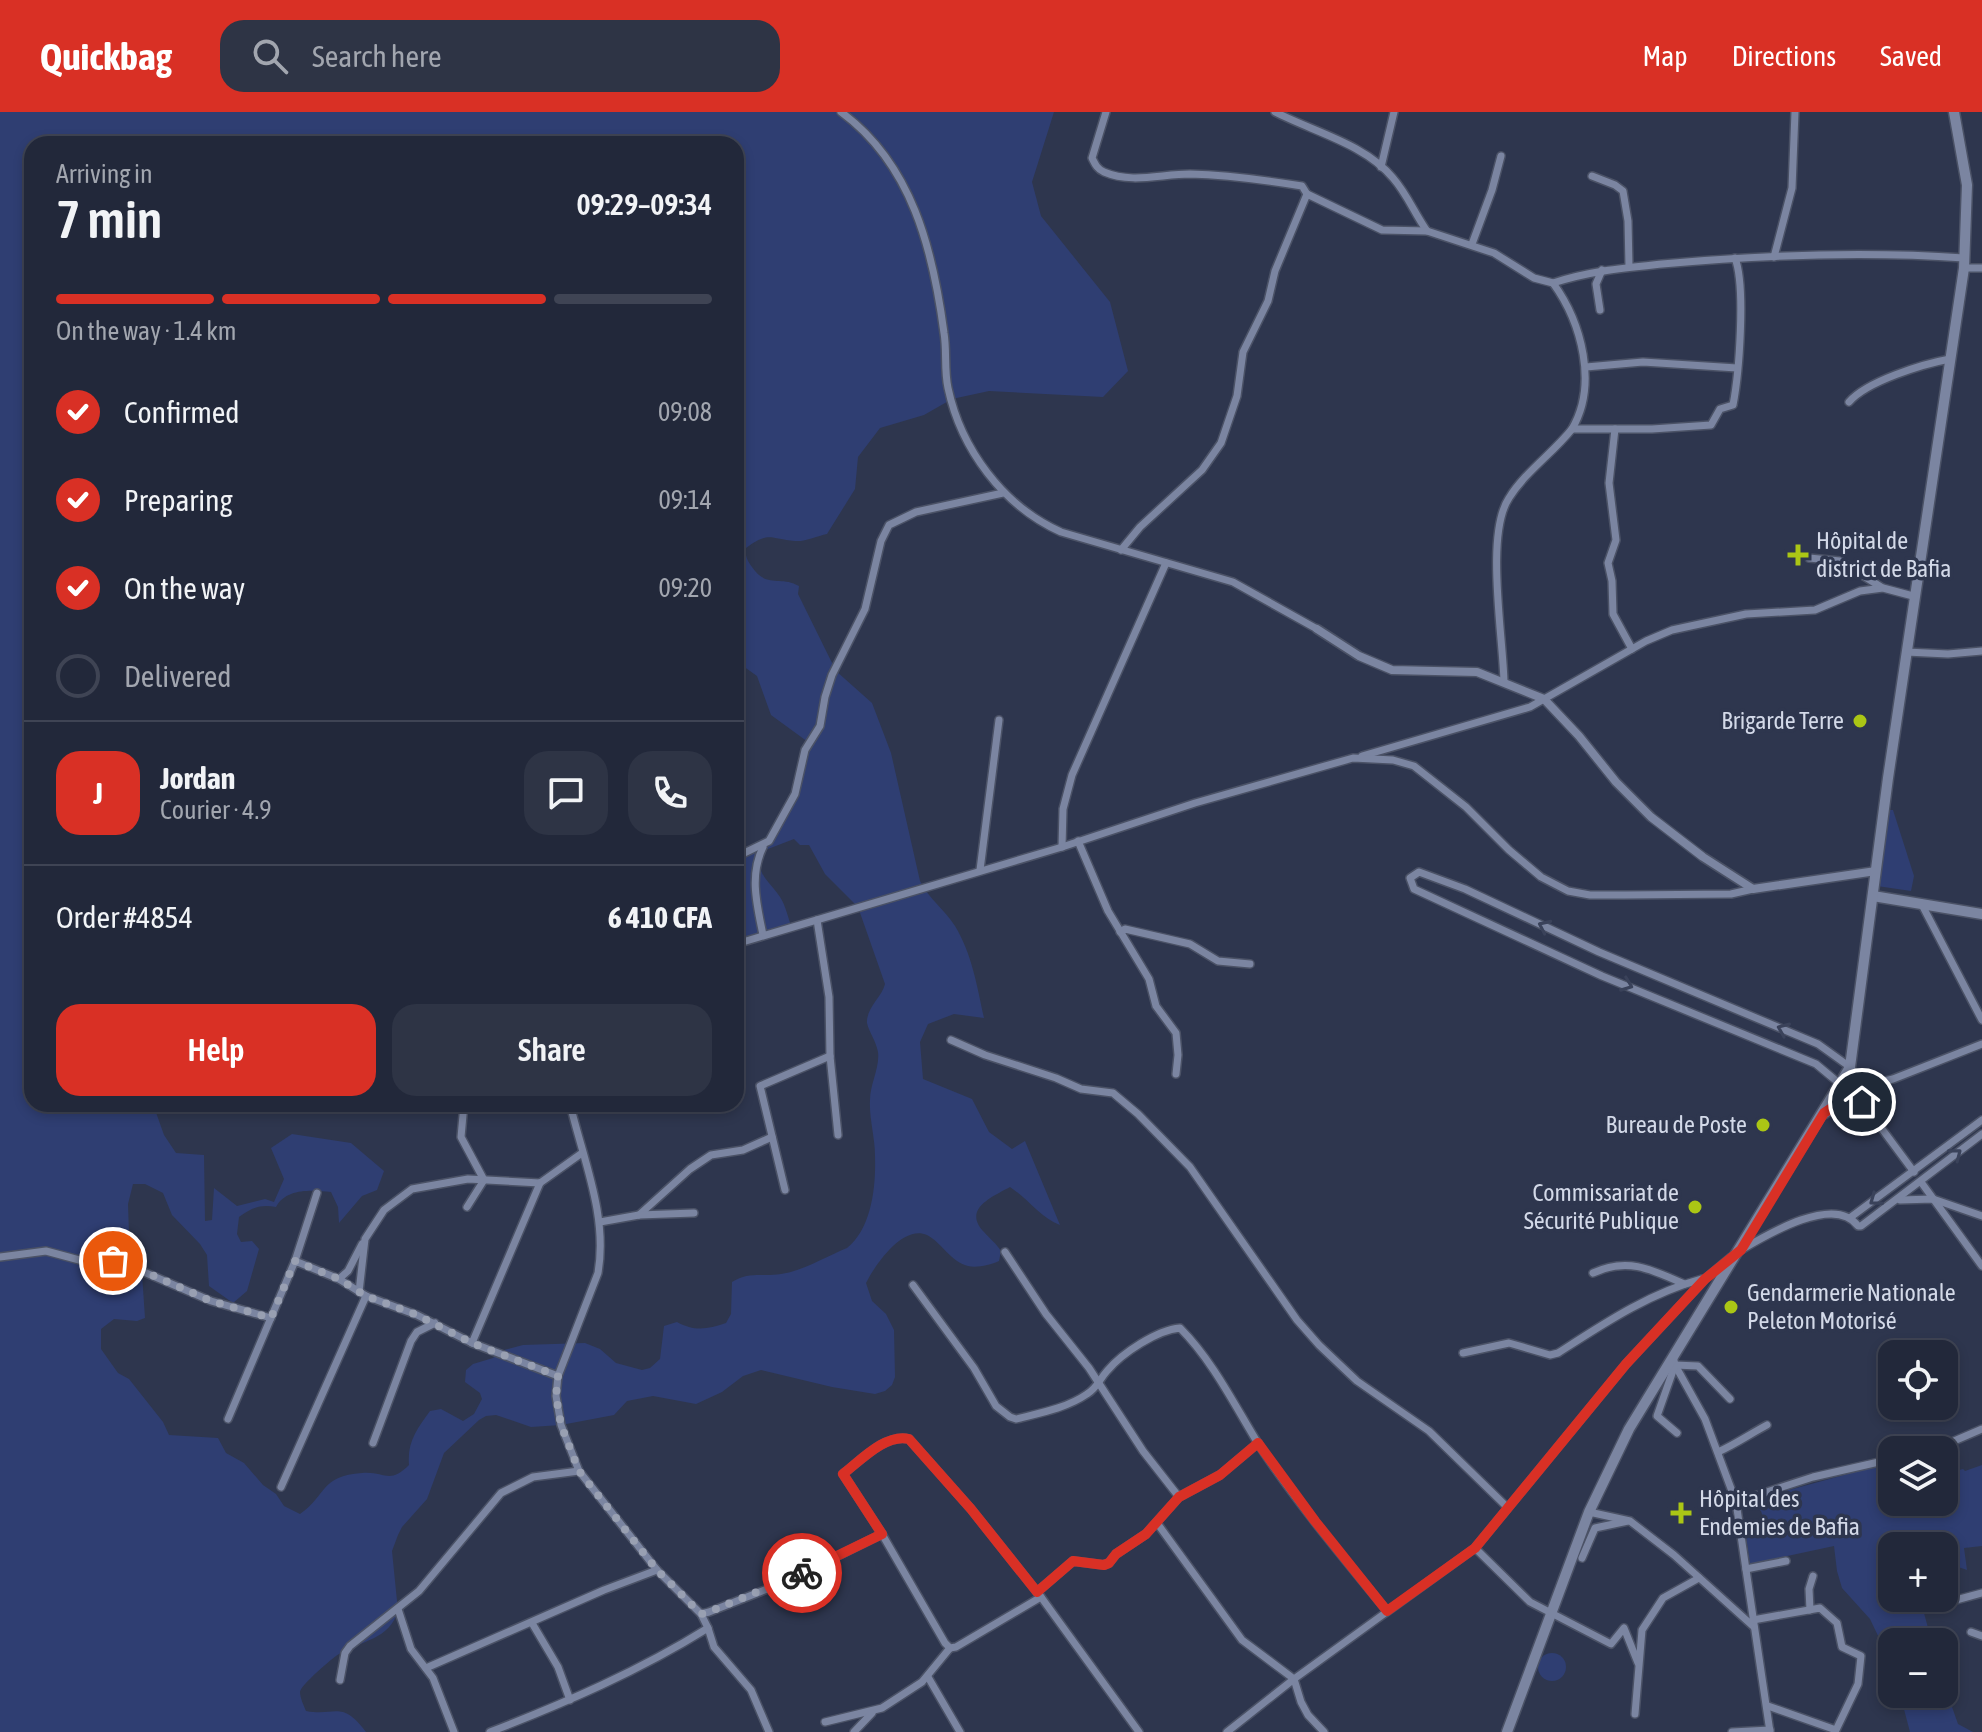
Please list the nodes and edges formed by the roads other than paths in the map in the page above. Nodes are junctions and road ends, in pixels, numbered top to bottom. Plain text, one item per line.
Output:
1 (841, 112) edge
2 (1106, 112) edge
3 (1275, 112) edge
4 (1394, 112) edge
5 (1795, 112) edge
6 (1954, 112) edge
7 (1501, 156) dead end
8 (1381, 167) junction
9 (1592, 176) dead end
10 (1307, 194) junction
11 (1427, 231) junction
12 (1472, 244) junction
13 (1774, 257) junction
14 (1735, 258) junction
15 (1964, 263) junction
16 (1629, 266) junction
17 (1982, 268) edge
18 (1602, 270) junction
19 (1553, 283) junction
20 (1600, 310) dead end
21 (1950, 359) junction
22 (1586, 367) junction
23 (1737, 368) junction
24 (1849, 402) dead end
25 (1572, 429) junction
26 (1615, 429) junction
27 (1003, 493) junction
28 (1121, 550) junction
29 (1809, 558) dead end
30 (1166, 563) junction
31 (1883, 588) junction
32 (1913, 596) junction
33 (1317, 629) joint
34 (1632, 649) junction
35 (1982, 651) edge
36 (1906, 652) junction
37 (1504, 682) junction
38 (1544, 699) junction
39 (999, 720) dead end
40 (1353, 758) junction
41 (1078, 841) junction
42 (764, 845) junction
43 (1062, 847) junction
44 (744, 854) edge
45 (980, 870) junction
46 (1876, 871) junction
47 (1753, 889) junction
48 (1873, 896) junction
49 (1921, 903) junction
50 (1982, 914) edge
51 (817, 920) junction
52 (1120, 932) junction
53 (763, 935) junction
54 (744, 941) edge
55 (1250, 964) dead end
56 (1982, 1020) edge
57 (951, 1040) dead end
58 (1982, 1044) edge
59 (830, 1056) junction
60 (1850, 1067) junction
61 (1176, 1074) dead end
62 (1840, 1084) junction
63 (1867, 1085) junction
64 (1854, 1097) junction
65 (463, 1112) edge
66 (572, 1112) edge
67 (1824, 1113) junction
68 (1982, 1120) edge
69 (1982, 1134) edge
70 (838, 1135) dead end
71 (772, 1137) junction
72 (582, 1153) junction
73 (1911, 1174) junction
74 (484, 1180) junction
75 (540, 1183) junction
76 (1918, 1184) junction
77 (785, 1190) dead end
78 (317, 1193) dead end
79 (1933, 1199) junction
80 (1898, 1200) junction
81 (467, 1207) dead end
82 (694, 1213) dead end
83 (639, 1215) junction
84 (1982, 1216) edge
85 (1851, 1217) junction
86 (600, 1222) junction
87 (365, 1239) junction
88 (1741, 1250) junction
89 (1005, 1252) dead end
90 (0, 1257) edge
91 (295, 1261) junction
92 (1982, 1266) edge
93 (1593, 1273) dead end
94 (339, 1279) junction
95 (1705, 1279) junction
96 (1684, 1284) junction
97 (913, 1285) dead end
98 (362, 1294) junction
99 (271, 1318) junction
100 (435, 1323) junction
101 (472, 1343) junction
102 (1463, 1353) dead end
103 (1674, 1359) junction
104 (1089, 1368) junction
105 (1106, 1372) junction
106 (558, 1376) junction
107 (1099, 1385) junction
108 (1730, 1399) dead end
109 (228, 1419) dead end
110 (1767, 1425) dead end
111 (1982, 1429) edge
112 (1677, 1433) dead end
113 (1958, 1439) edge
114 (373, 1443) dead end
115 (1258, 1443) junction
116 (1718, 1452) junction
117 (1878, 1462) edge
118 (579, 1471) junction
119 (281, 1487) dead end
120 (1179, 1497) junction
121 (1736, 1502) junction
122 (1507, 1507) junction
123 (1589, 1512) junction
124 (1630, 1521) junction
125 (1157, 1523) junction
126 (882, 1534) junction
127 (1475, 1548) junction
128 (1582, 1558) dead end
129 (1786, 1561) dead end
130 (1746, 1569) junction
131 (657, 1570) junction
132 (1813, 1576) dead end
133 (1699, 1578) junction
134 (1982, 1593) edge
135 (1039, 1595) junction
136 (1958, 1599) edge
137 (398, 1609) junction
138 (1810, 1610) junction
139 (1387, 1611) junction
140 (701, 1614) junction
141 (1551, 1615) junction
142 (532, 1623) junction
143 (1753, 1623) junction
144 (708, 1628) junction
145 (1971, 1632) dead end
146 (1982, 1636) edge
147 (950, 1648) junction
148 (1638, 1663) junction
149 (426, 1668) junction
150 (928, 1677) junction
151 (1294, 1679) junction
152 (340, 1680) dead end
153 (570, 1700) junction
154 (1768, 1706) junction
155 (873, 1711) junction
156 (1635, 1714) dead end
157 (825, 1722) dead end
158 (1770, 1731) edge
159 (454, 1732) edge
160 (490, 1732) edge
161 (769, 1732) edge
162 (854, 1732) edge
163 (960, 1732) edge
164 (1139, 1732) edge
165 (1227, 1732) edge
166 (1324, 1732) edge
167 (1507, 1732) edge
168 (1732, 1732) edge

1 - 27 street
2 - 10 street
3 - 8 street
4 - 8 street
5 - 13 street
6 - 15 main road
7 - 12 street
8 - 11 street
9 - 16 street
10 - 11 street
10 - 28 street
11 - 12 street
12 - 19 street
13 - 14 street
13 - 15 street
14 - 16 street
14 - 23 street
15 - 17 street
15 - 21 main road
16 - 18 street
18 - 19 street
18 - 20 street
19 - 22 street
21 - 24 street
21 - 32 main road
22 - 23 street
22 - 25 street
23 - 26 street
25 - 26 street
25 - 37 street
26 - 34 street
27 - 28 street
27 - 42 street
28 - 30 street
29 - 31 street
30 - 33 street
30 - 43 street
31 - 32 street
31 - 34 street
32 - 36 main road
33 - 37 street
34 - 38 street
35 - 36 street
36 - 46 main road
37 - 38 street
38 - 40 street
38 - 47 street
39 - 45 street
40 - 41 street
40 - 47 street
41 - 43 street
41 - 52 street
42 - 44 street
42 - 53 street
43 - 45 street
45 - 51 street
46 - 47 street
46 - 48 main road
48 - 49 main road
48 - 60 main road
49 - 50 main road
49 - 56 street
51 - 53 street
51 - 59 street
52 - 55 street
52 - 61 street
53 - 54 street
57 - 122 street
58 - 63 street
59 - 70 street
59 - 71 street
60 - 62 main road
60 -> 62 street
60 - 63 street
62 - 64 street
62 - 67 main road
63 - 64 street
64 - 67 main road
64 - 73 street
65 - 74 street
66 - 72 street
67 - 88 main road
68 - 73 street
76 -> 69 street
71 - 77 street
71 - 83 street
72 - 75 street
72 - 86 street
73 - 76 street
73 -> 85 street
74 - 75 street
74 - 81 street
74 - 87 street
75 - 101 street
76 - 79 street
76 - 80 street
78 - 91 street
79 - 80 street
79 - 84 street
79 - 92 street
80 - 85 street
82 - 83 street
83 - 86 street
85 - 88 street
86 - 106 street
87 - 94 street
87 - 98 street
88 - 95 street
88 - 103 main road
89 - 104 street
90 - 99 street
91 - 94 street
91 - 99 street
93 - 96 street
94 - 98 street
95 - 96 street
95 - 122 street
96 - 102 street
97 - 107 street
98 - 100 street
98 - 119 street
99 - 109 street
100 - 101 street
100 - 114 street
101 - 106 street
103 - 108 street
103 - 112 street
103 - 116 street
103 - 123 main road
104 - 105 street
104 - 107 street
105 - 107 street
105 - 115 street
106 - 118 street
107 - 120 street
110 - 116 street
111 - 113 street
115 - 120 street
115 - 139 street
116 - 121 street
117 - 121 street
118 - 131 street
118 - 137 street
120 - 125 street
121 - 130 street
122 - 127 street
123 - 124 street
123 - 141 main road
124 - 128 street
124 - 133 street
125 - 135 street
125 - 151 street
126 - 135 street
126 - 140 street
126 - 147 street
127 - 139 street
127 - 141 street
129 - 130 street
130 - 143 street
131 - 140 street
131 - 142 street
132 - 138 street
133 - 143 street
133 - 148 street
134 - 136 street
135 - 147 street
135 - 164 street
137 - 149 street
137 - 152 street
138 - 143 street
138 - 154 street
139 - 151 street
140 - 144 street
141 - 148 street
141 - 167 main road
142 - 149 street
142 - 153 street
143 - 154 street
144 - 153 street
144 - 161 street
145 - 146 street
147 - 150 street
148 - 156 street
149 - 159 street
150 - 155 street
150 - 163 street
151 - 165 street
151 - 166 street
153 - 160 street
154 - 158 street
155 - 157 street
155 - 162 street
158 - 168 street

